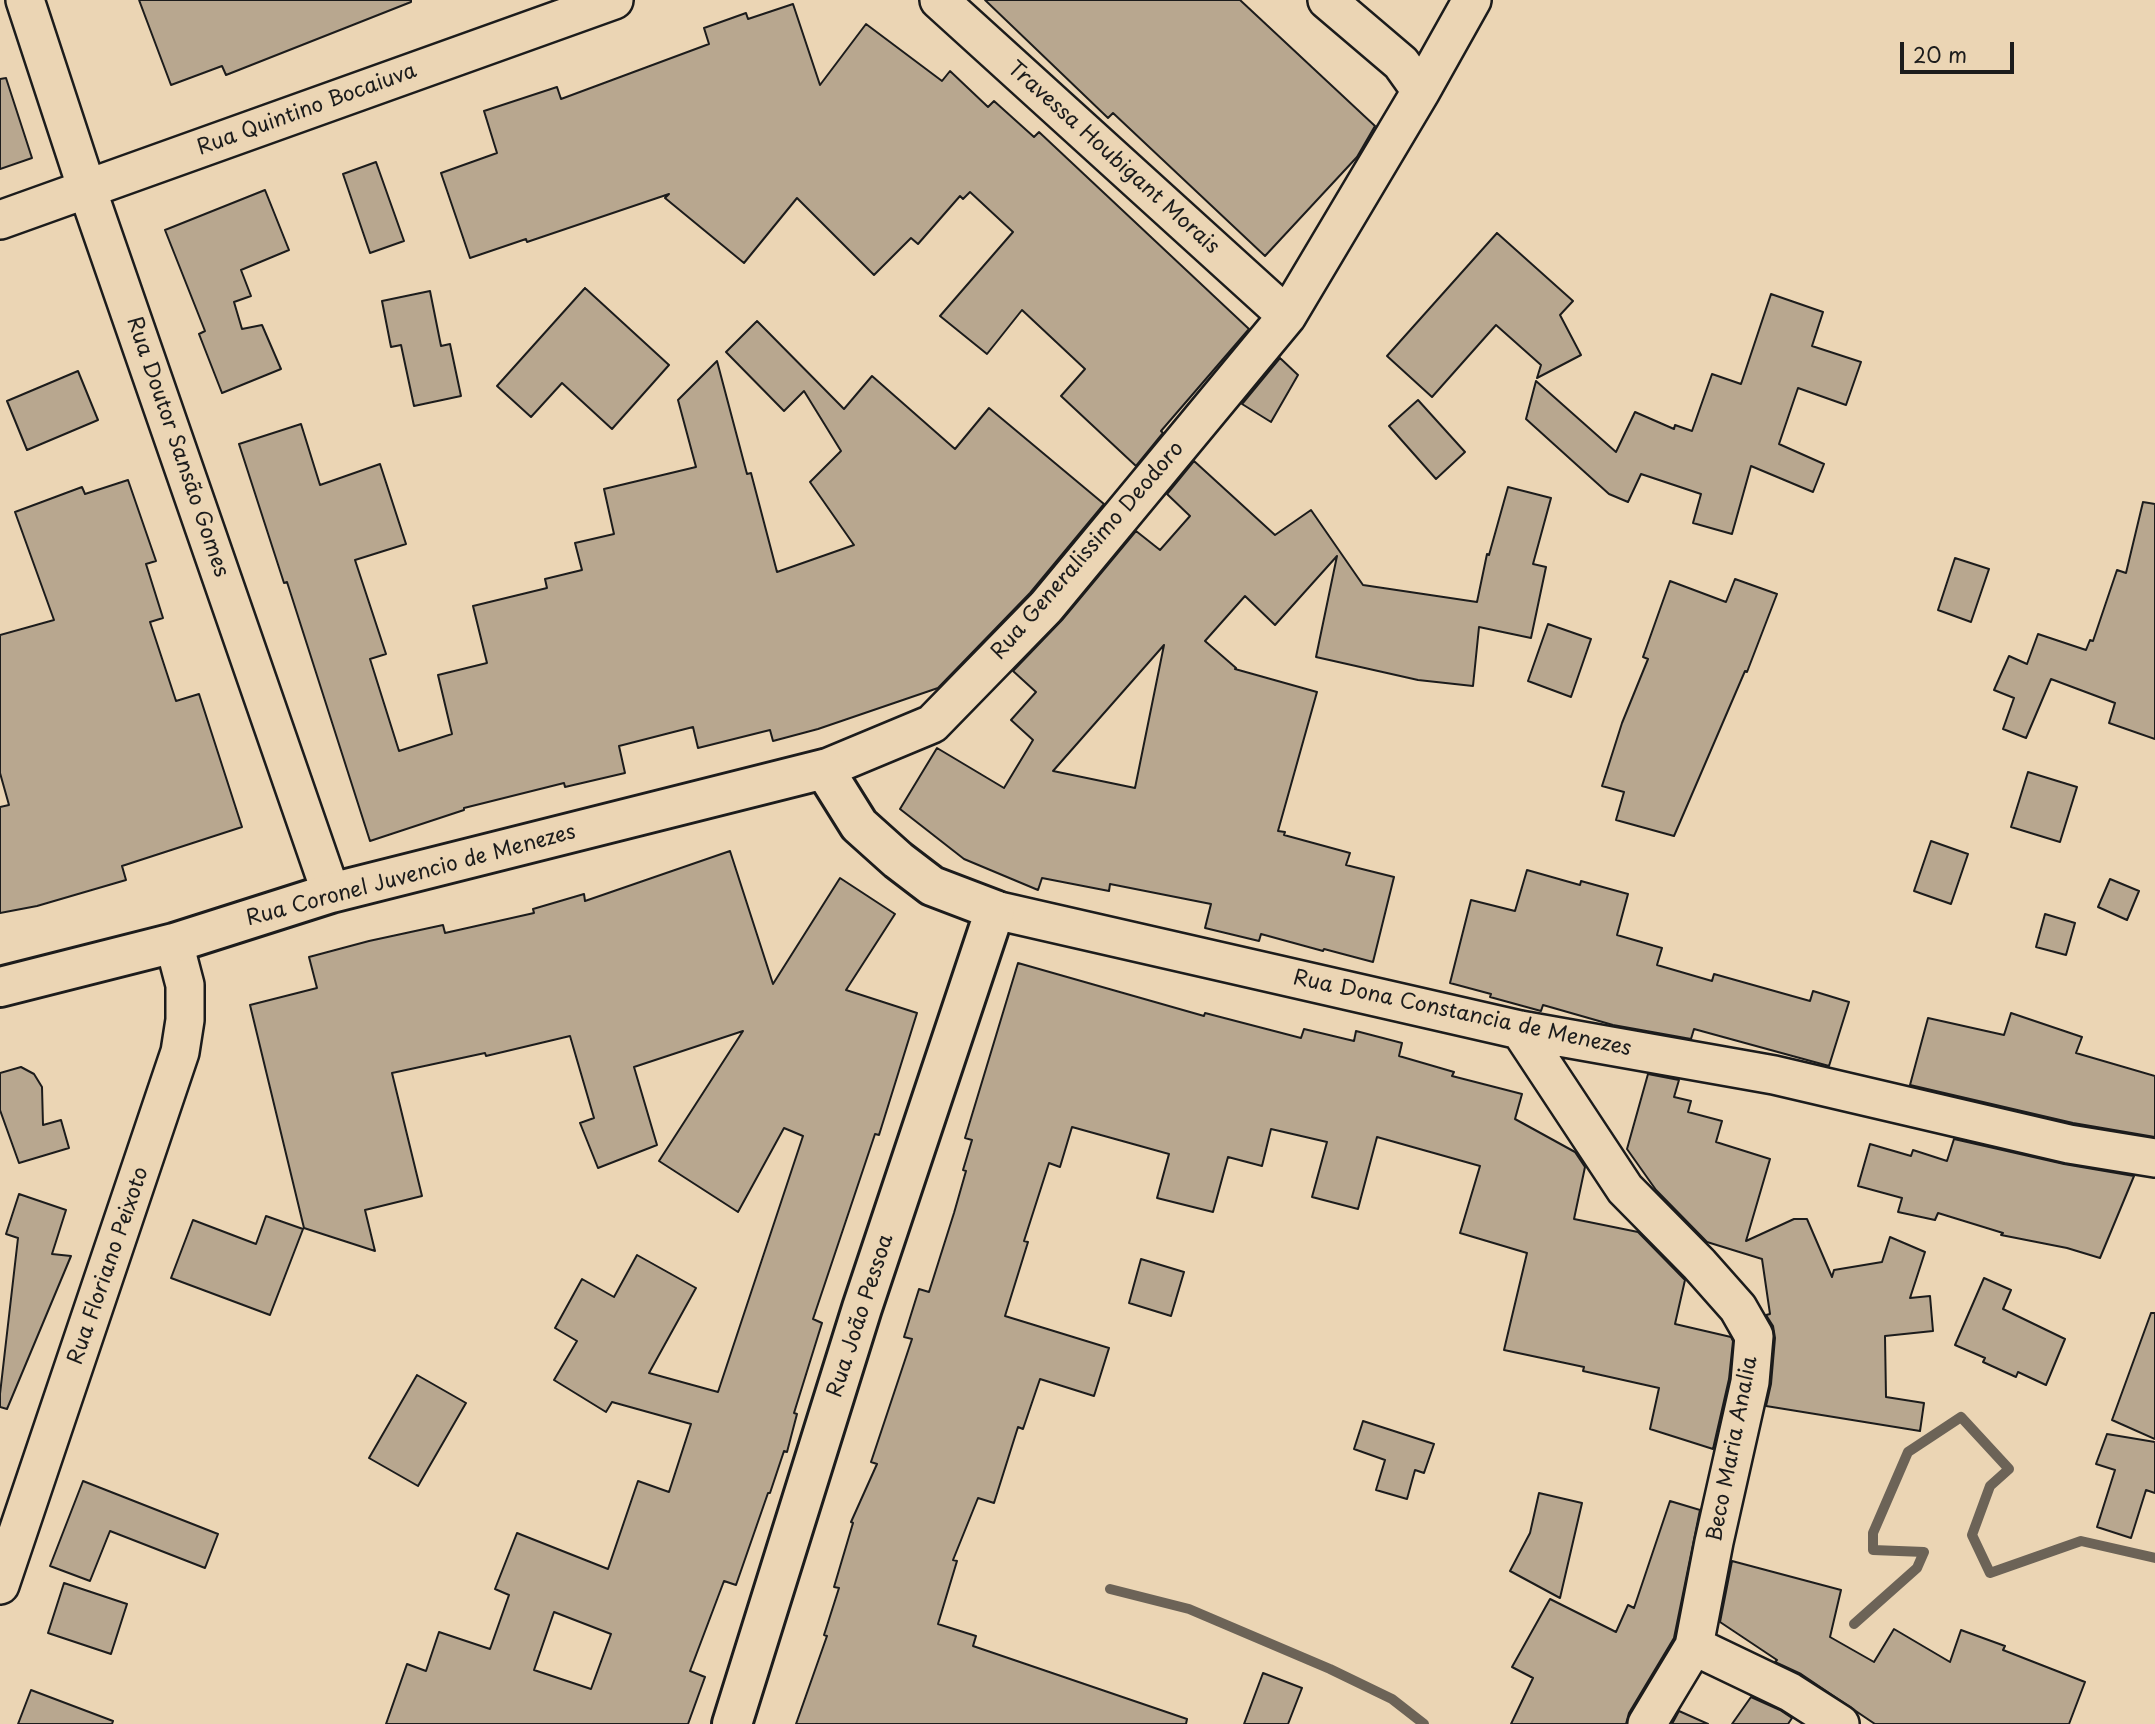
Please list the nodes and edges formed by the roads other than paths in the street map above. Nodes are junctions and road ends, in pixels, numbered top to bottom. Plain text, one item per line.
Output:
1 (25, 0) edge
2 (614, 0) edge
3 (939, 0) edge
4 (1327, 0) edge
5 (1472, 0) edge
6 (1421, 92) junction
7 (87, 189) junction
8 (0, 220) edge
9 (1287, 316) junction
10 (824, 769) junction
11 (331, 892) junction
12 (995, 910) junction
13 (174, 943) junction
14 (0, 987) edge
15 (1520, 1030) junction
16 (2155, 1158) edge
17 (0, 1586) edge
18 (1694, 1646) junction
19 (732, 1724) edge
20 (1647, 1724) edge
21 (1840, 1724) edge

1 - 7 street, Rua Doutor Sansão Gomes
2 - 7 street, Rua Quintino Bocaiuva
3 - 9 street, Travessa Houbigant Morais
4 - 6 street
5 - 6 street, Rua Generalissimo Deodoro
6 - 9 street, Rua Generalissimo Deodoro
7 - 8 street, Rua Quintino Bocaiuva
7 - 11 street, Rua Doutor Sansão Gomes
9 - 10 street, Rua Generalissimo Deodoro
10 - 11 street, Rua Coronel Juvencio de Menezes
10 - 12 street, Rua Dona Constancia de Menezes
11 - 13 street, Rua Coronel Juvencio de Menezes
12 - 15 street, Rua Dona Constancia de Menezes
12 - 19 street, Rua João Pessoa
13 - 14 street, Rua Coronel Juvencio de Menezes
13 - 17 street, Rua Floriano Peixoto
15 - 16 street, Rua Dona Constancia de Menezes
15 - 18 street, Beco Maria Analia
18 - 20 street, Beco Maria Analia
18 - 21 street

